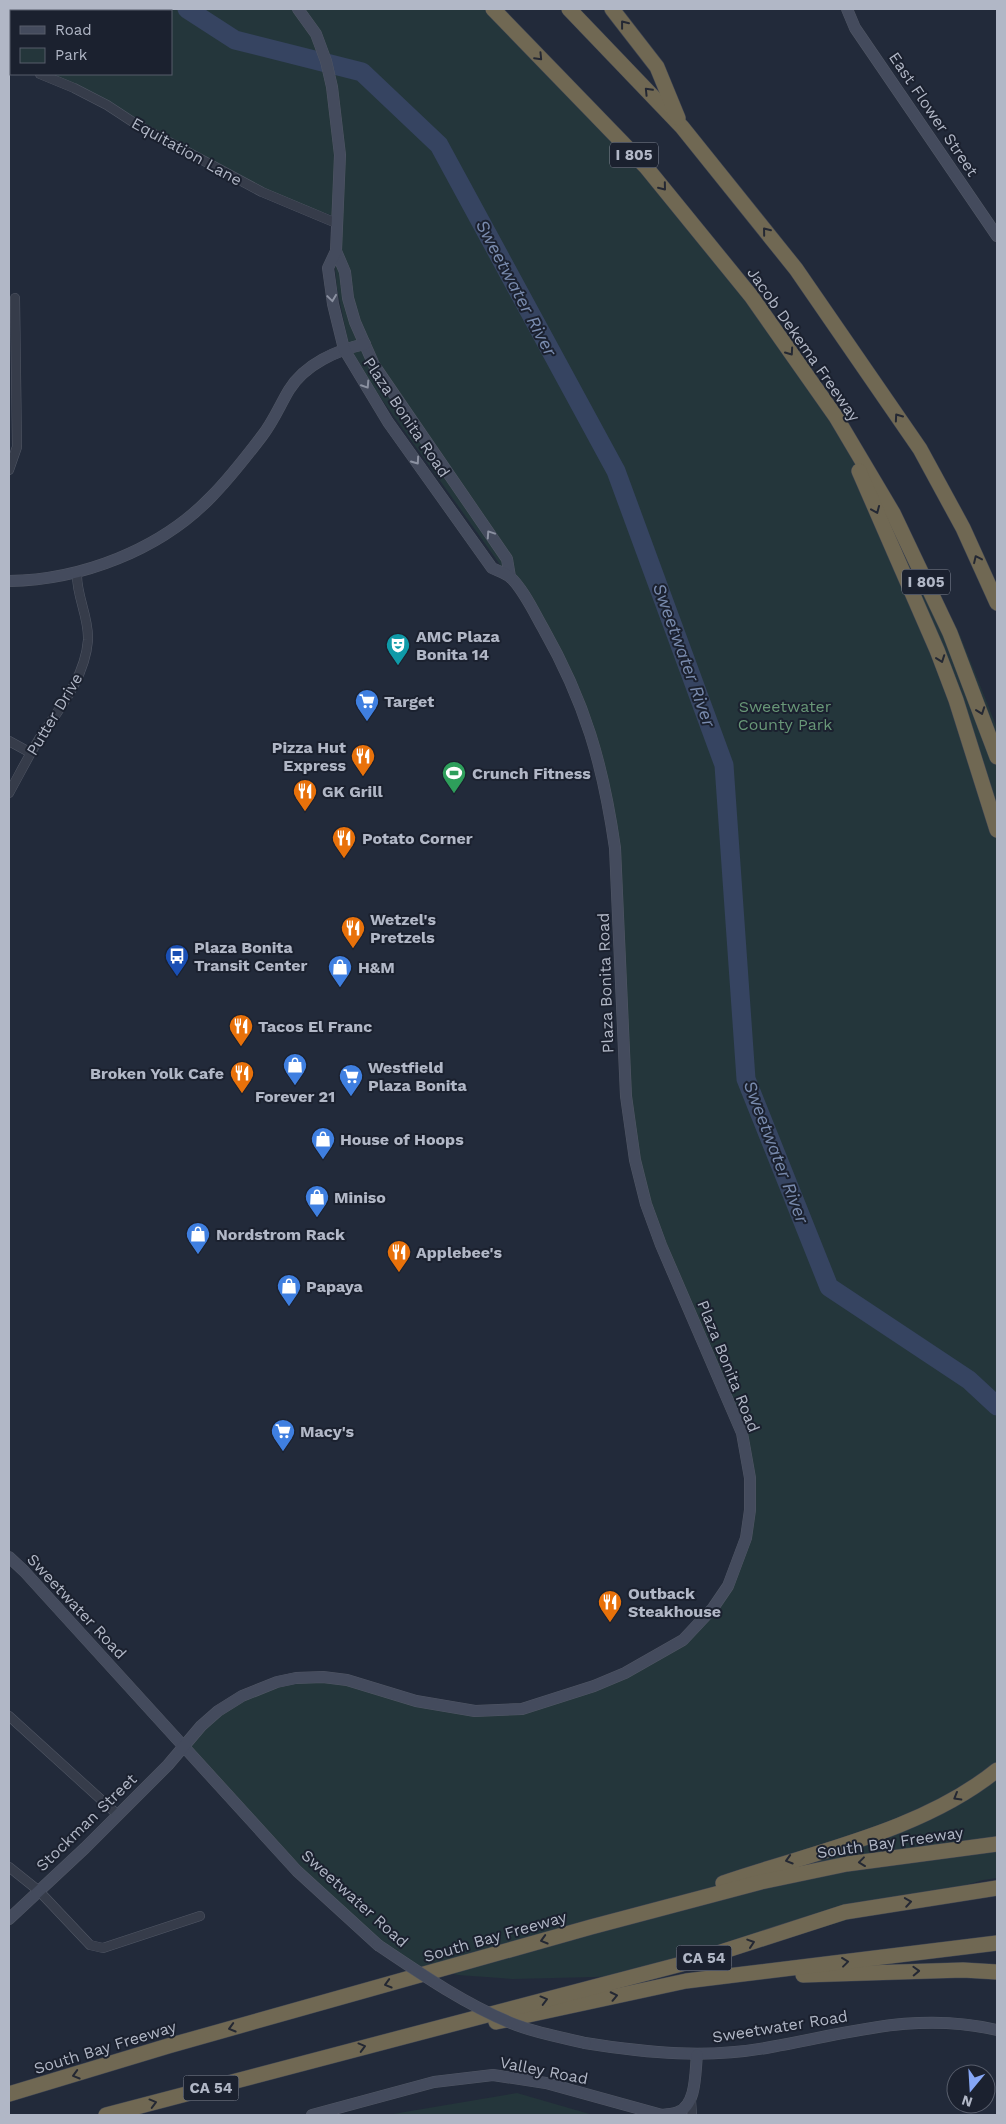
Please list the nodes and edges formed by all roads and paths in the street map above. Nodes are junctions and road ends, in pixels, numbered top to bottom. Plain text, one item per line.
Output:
1 (298, 9) edge
2 (486, 9) edge
3 (493, 9) edge
4 (569, 9) edge
5 (612, 9) edge
6 (847, 9) edge
7 (523, 41) junction
8 (42, 75) edge
9 (682, 127) junction
10 (336, 223) junction
11 (997, 236) edge
12 (336, 251) junction
13 (15, 298) dead end
14 (365, 344) junction
15 (344, 349) junction
16 (836, 417) junction
17 (9, 470) edge
18 (77, 573) junction
19 (510, 577) junction
20 (9, 581) edge
21 (997, 603) edge
22 (9, 741) edge
23 (31, 753) junction
24 (997, 757) edge
25 (9, 793) edge
26 (997, 830) edge
27 (9, 1557) edge
28 (9, 1716) edge
29 (184, 1746) junction
30 (997, 1770) edge
31 (118, 1815) junction
32 (997, 1844) edge
33 (9, 1867) edge
34 (997, 1888) edge
35 (39, 1891) junction
36 (200, 1916) dead end
37 (9, 1919) edge
38 (591, 1927) junction
39 (997, 1943) edge
40 (762, 1971) junction
41 (997, 1972) edge
42 (997, 2030) edge
43 (412, 2034) junction
44 (697, 2054) junction
45 (9, 2094) edge
46 (691, 2100) junction
47 (106, 2115) edge
48 (312, 2115) edge
49 (692, 2115) edge

1 - 10 main road, Plaza Bonita Road
2 - 7 highway
3 - 7 highway, Jacob Dekema Freeway / I 805
9 -> 4 highway
9 -> 5 highway
6 - 11 main road, East Flower Street
7 -> 16 highway, Jacob Dekema Freeway / I 805
8 - 10 street, Equitation Lane
21 -> 9 highway
10 - 12 main road, Plaza Bonita Road
12 - 14 main road, Plaza Bonita Road
12 -> 15 main road, Plaza Bonita Road
13 - 17 street
14 - 15 main road
19 -> 14 main road, Plaza Bonita Road
15 - 18 main road
15 -> 19 main road, Plaza Bonita Road
16 -> 24 highway, Jacob Dekema Freeway / I 805
16 -> 26 highway
18 - 20 main road
18 - 23 street, Putter Drive
19 - 29 main road, Plaza Bonita Road
22 - 23 street
23 - 25 street, Putter Drive
27 - 29 main road, Sweetwater Road
28 - 31 street
29 - 31 main road, Stockman Street
29 - 44 main road, Sweetwater Road, bridge
30 -> 38 highway
31 - 35 main road, Stockman Street
32 -> 38 highway, South Bay Freeway
33 - 35 street
43 -> 34 highway, CA 54
35 - 36 street
35 - 37 main road, Stockman Street
38 -> 45 highway, South Bay Freeway
40 -> 39 highway
40 -> 41 highway
43 -> 40 highway
42 - 44 main road, Sweetwater Road
47 -> 43 highway, CA 54
44 - 46 main road
46 - 48 main road, Valley Road
46 - 49 street

